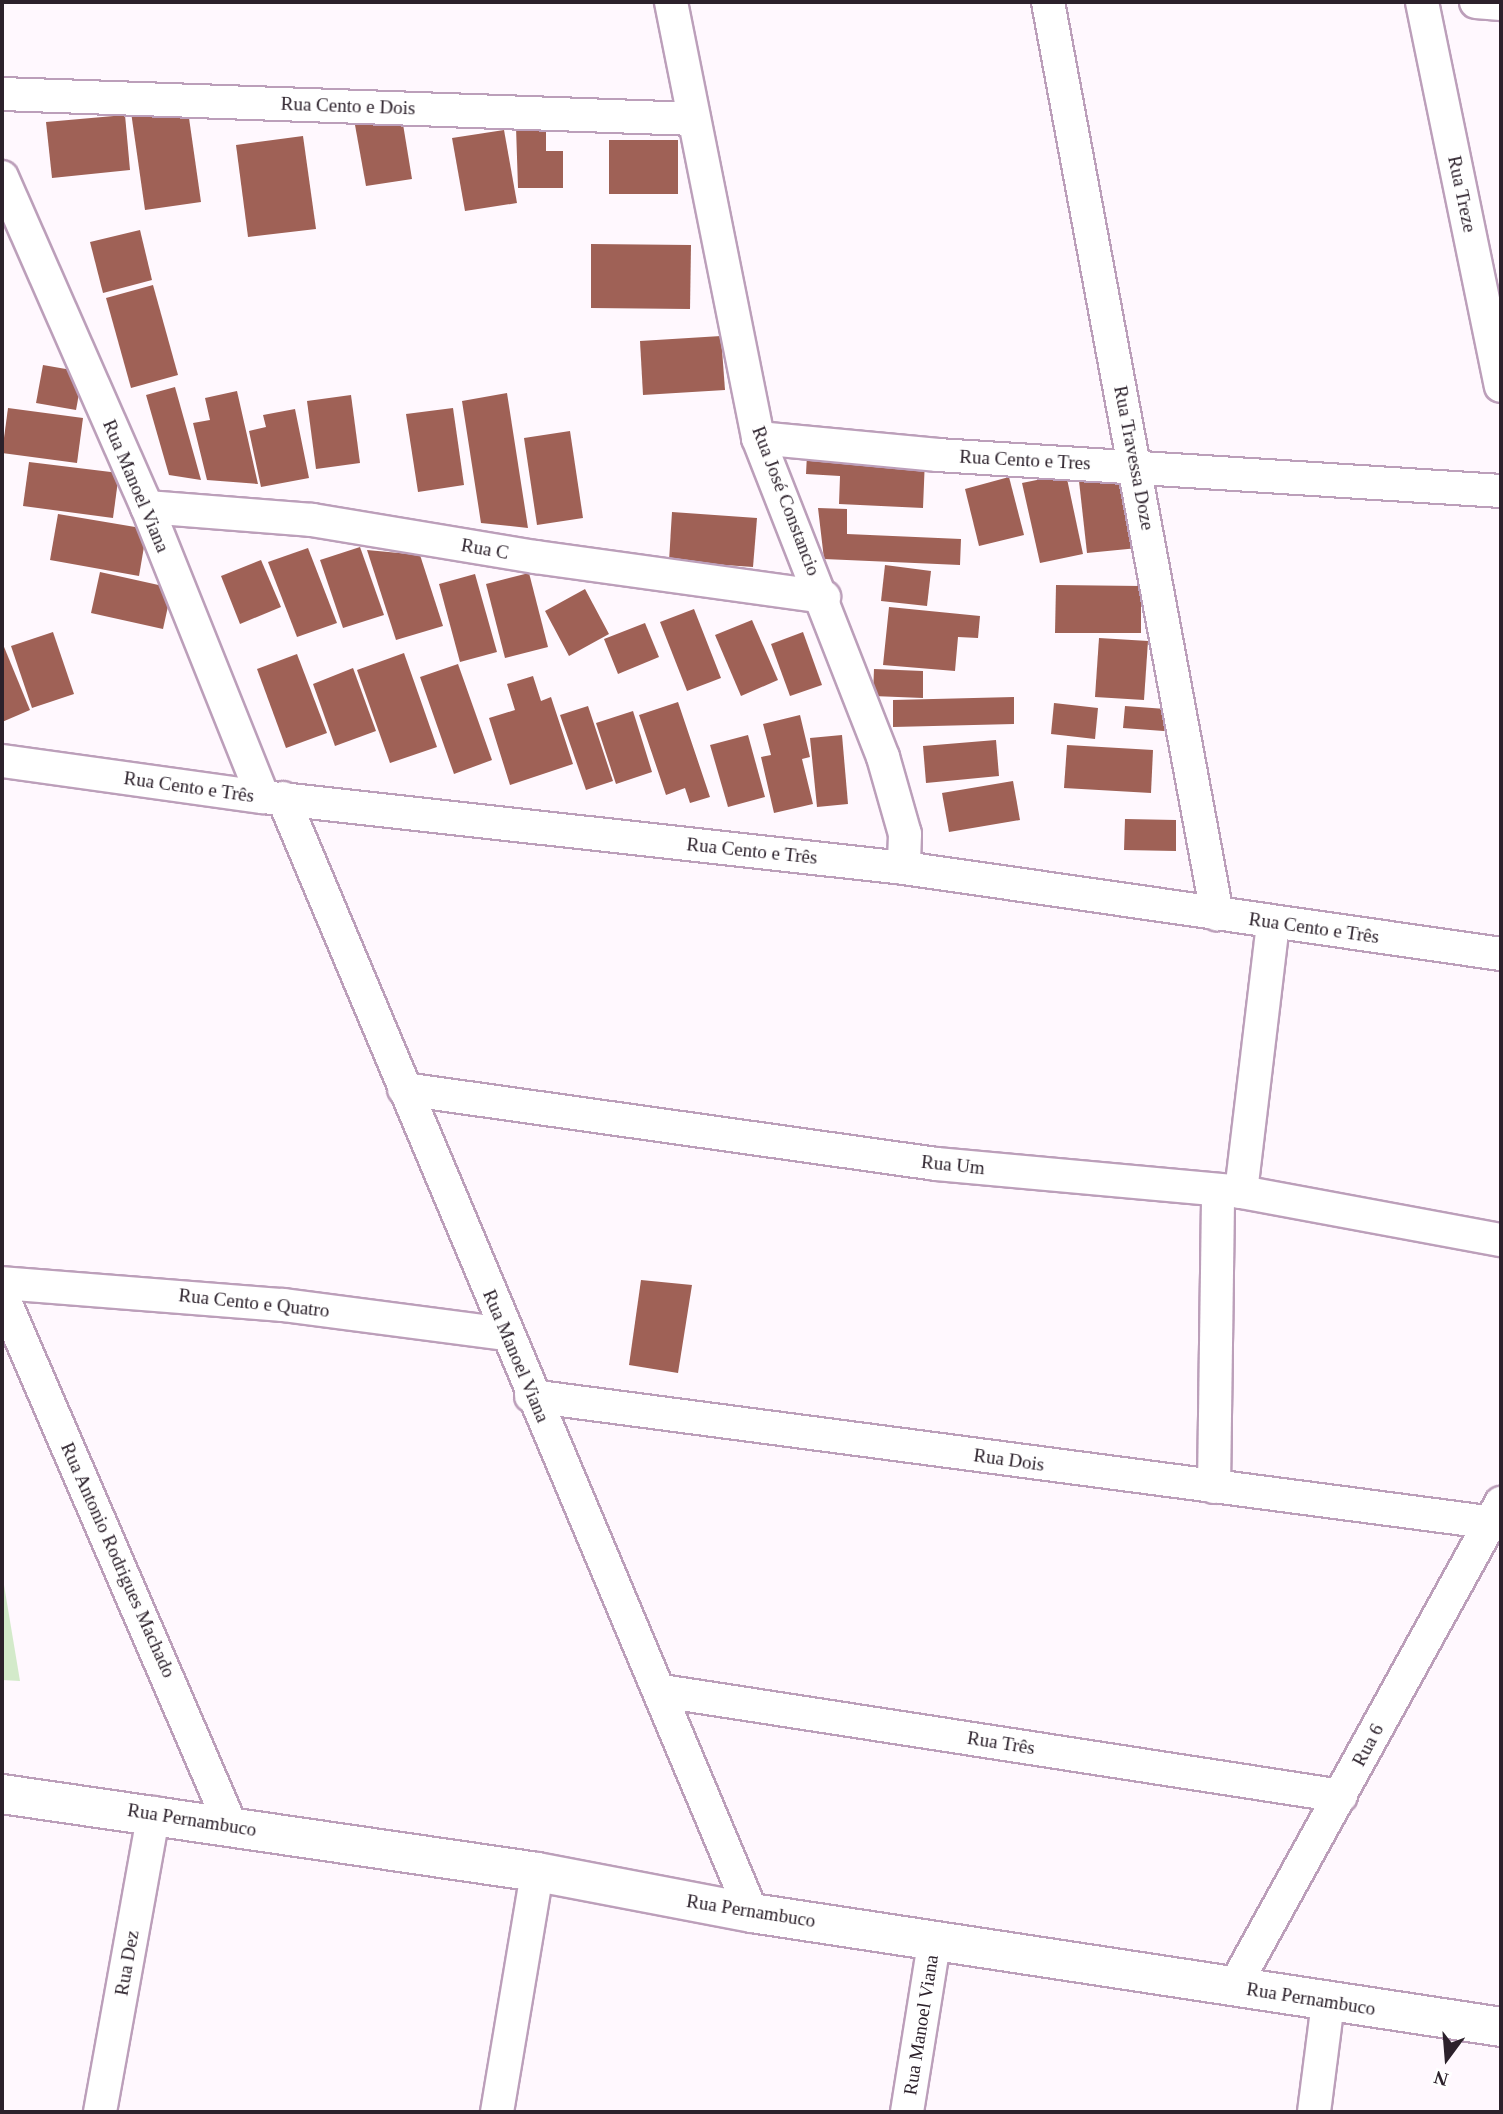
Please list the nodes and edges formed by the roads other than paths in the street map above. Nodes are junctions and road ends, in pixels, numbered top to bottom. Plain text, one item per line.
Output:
1 (671, 2) edge
2 (1048, 2) edge
3 (1423, 2) edge
4 (1476, 2) edge
5 (1501, 4) edge
6 (2, 94) edge
7 (694, 119) junction
8 (2, 177) edge
9 (14, 239) edge
10 (1501, 386) edge
11 (758, 438) junction
12 (1136, 467) junction
13 (1501, 491) edge
14 (147, 507) junction
15 (824, 597) junction
16 (2, 761) edge
17 (273, 798) junction
18 (904, 868) junction
19 (1217, 914) junction
20 (1273, 922) junction
21 (1501, 954) edge
22 (404, 1089) junction
23 (1230, 1191) junction
24 (1501, 1240) edge
25 (2, 1283) edge
26 (2, 1295) edge
27 (506, 1334) junction
28 (531, 1396) junction
29 (1214, 1487) junction
30 (1494, 1513) edge
31 (662, 1691) junction
32 (2, 1794) edge
33 (1341, 1796) junction
34 (154, 1814) junction
35 (231, 1826) junction
36 (537, 1872) junction
37 (752, 1913) junction
38 (935, 1938) junction
39 (1234, 1987) junction
40 (1328, 2003) junction
41 (1501, 2027) edge
42 (100, 2112) edge
43 (497, 2112) edge
44 (907, 2112) edge
45 (1314, 2112) edge

1 - 7 street, Rua José Constancio
2 - 12 street, Rua Travessa Doze
3 - 10 street, Rua Treze
4 - 5 street
6 - 7 street, Rua Cento e Dois
7 - 11 street, Rua José Constancio
8 - 9 street, Rua Manoel Viana
9 - 14 street, Rua Manoel Viana
11 - 12 street, Rua Cento e Tres
11 - 15 street, Rua José Constancio
12 - 13 street, Rua Cento e Tres
12 - 19 street, Rua Travessa Doze
14 - 15 street, Rua C
14 - 17 street, Rua Manoel Viana
15 - 18 street, Rua José Constancio
16 - 17 street, Rua Cento e Três
17 - 18 street, Rua Cento e Três
17 - 22 street, Rua Manoel Viana
18 - 19 street, Rua Cento e Três
19 - 20 street, Rua Cento e Três
20 - 21 street, Rua Cento e Três
20 - 23 street
22 - 23 street, Rua Um
22 - 27 street, Rua Manoel Viana
23 - 24 street, Rua Um
23 - 29 street
25 - 27 street, Rua Cento e Quatro
26 - 35 street, Rua Antonio Rodrigues Machado
27 - 28 street, Rua Manoel Viana
28 - 29 street, Rua Dois
28 - 31 street, Rua Manoel Viana
29 - 30 street, Rua Dois
30 - 33 street, Rua 6
31 - 33 street, Rua Três
31 - 37 street, Rua Manoel Viana
32 - 34 street, Rua Pernambuco
33 - 39 street, Rua 6
34 - 35 street, Rua Pernambuco
34 - 42 street, Rua Dez
35 - 36 street, Rua Pernambuco
36 - 37 street, Rua Pernambuco
36 - 43 street
37 - 38 street, Rua Pernambuco
38 - 39 street, Rua Pernambuco
38 - 44 street, Rua Manoel Viana
39 - 40 street, Rua Pernambuco
40 - 41 street, Rua Pernambuco
40 - 45 street

